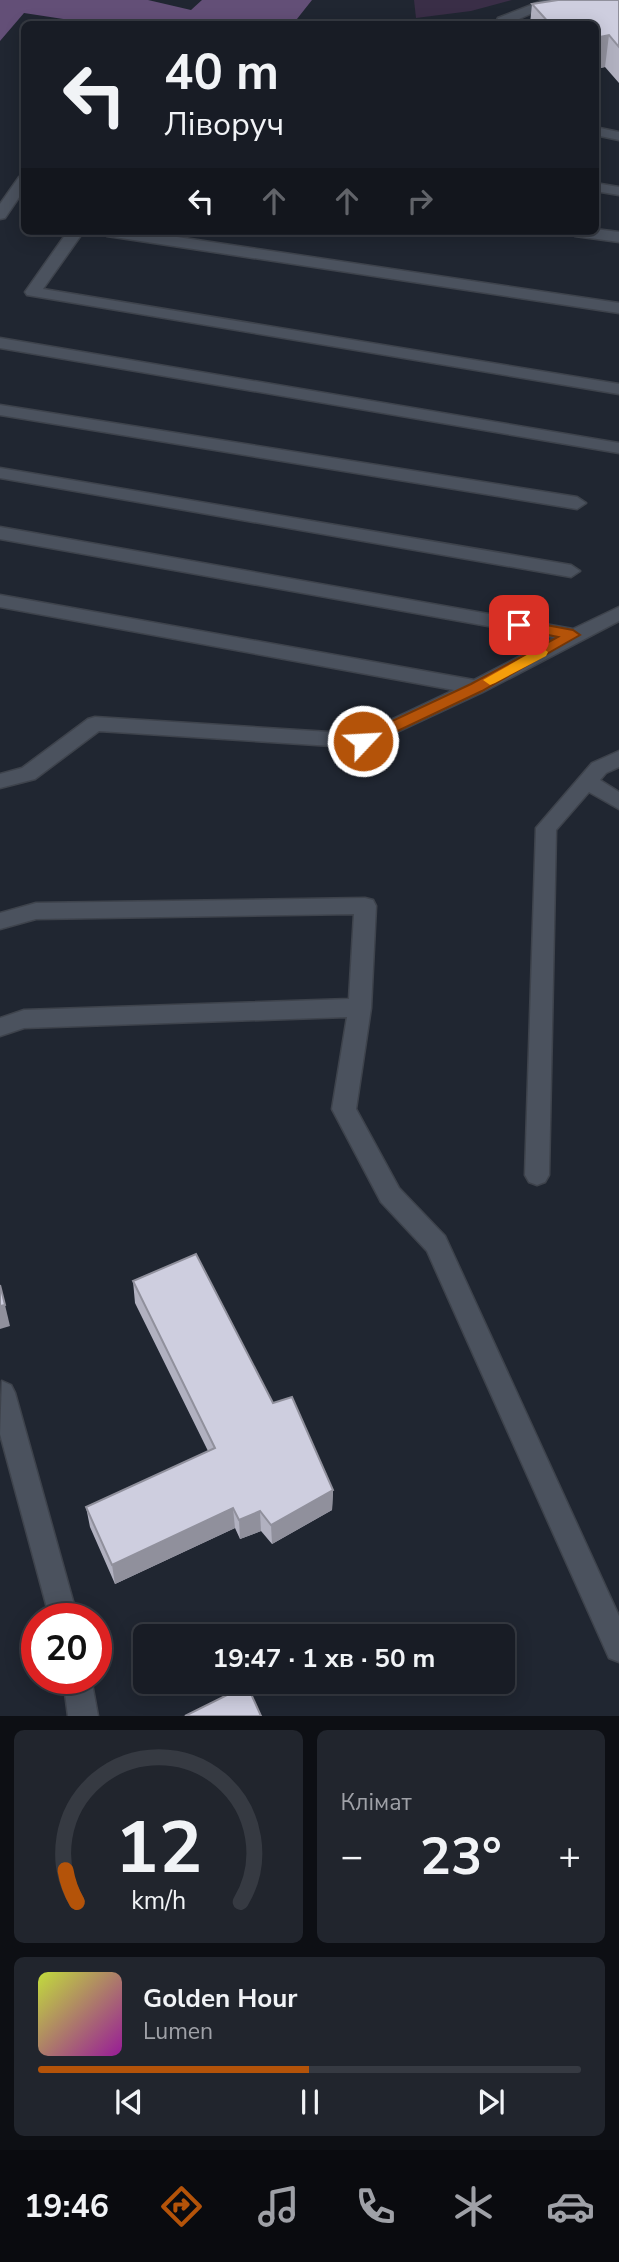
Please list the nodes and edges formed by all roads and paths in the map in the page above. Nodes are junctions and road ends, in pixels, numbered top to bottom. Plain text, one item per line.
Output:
1 (555, 0) edge
2 (503, 21) edge
3 (599, 132) edge
4 (619, 136) edge
5 (21, 184) edge
6 (599, 188) edge
7 (619, 191) edge
8 (0, 215) edge
9 (599, 234) edge
10 (73, 235) edge
11 (134, 235) edge
12 (619, 237) edge
13 (619, 308) edge
14 (0, 343) edge
15 (619, 389) edge
16 (0, 410) edge
17 (619, 448) edge
18 (0, 473) edge
19 (577, 503) dead end
20 (0, 533) edge
21 (571, 571) dead end
22 (0, 601) edge
23 (619, 613) edge
24 (573, 635) junction
25 (476, 687) junction
26 (619, 758) edge
27 (587, 780) junction
28 (0, 781) edge
29 (619, 802) edge
30 (0, 920) edge
31 (360, 1008) junction
32 (0, 1027) edge
33 (537, 1175) dead end
34 (2, 1394) edge
35 (60, 1603) edge
36 (619, 1648) edge
37 (80, 1694) edge
38 (83, 1716) edge

1 - 2 street
3 - 4 street
5 - 8 street
6 - 7 street
9 - 12 street
10 - 15 street
11 - 13 street
14 - 17 street
16 - 19 street
18 - 21 street
20 - 24 street
22 - 25 street
23 - 24 street
24 - 25 street
25 - 28 street
26 - 27 street
27 - 29 street
27 - 33 street
30 - 31 street
31 - 32 street
31 - 36 street
34 - 35 street
37 - 38 street

